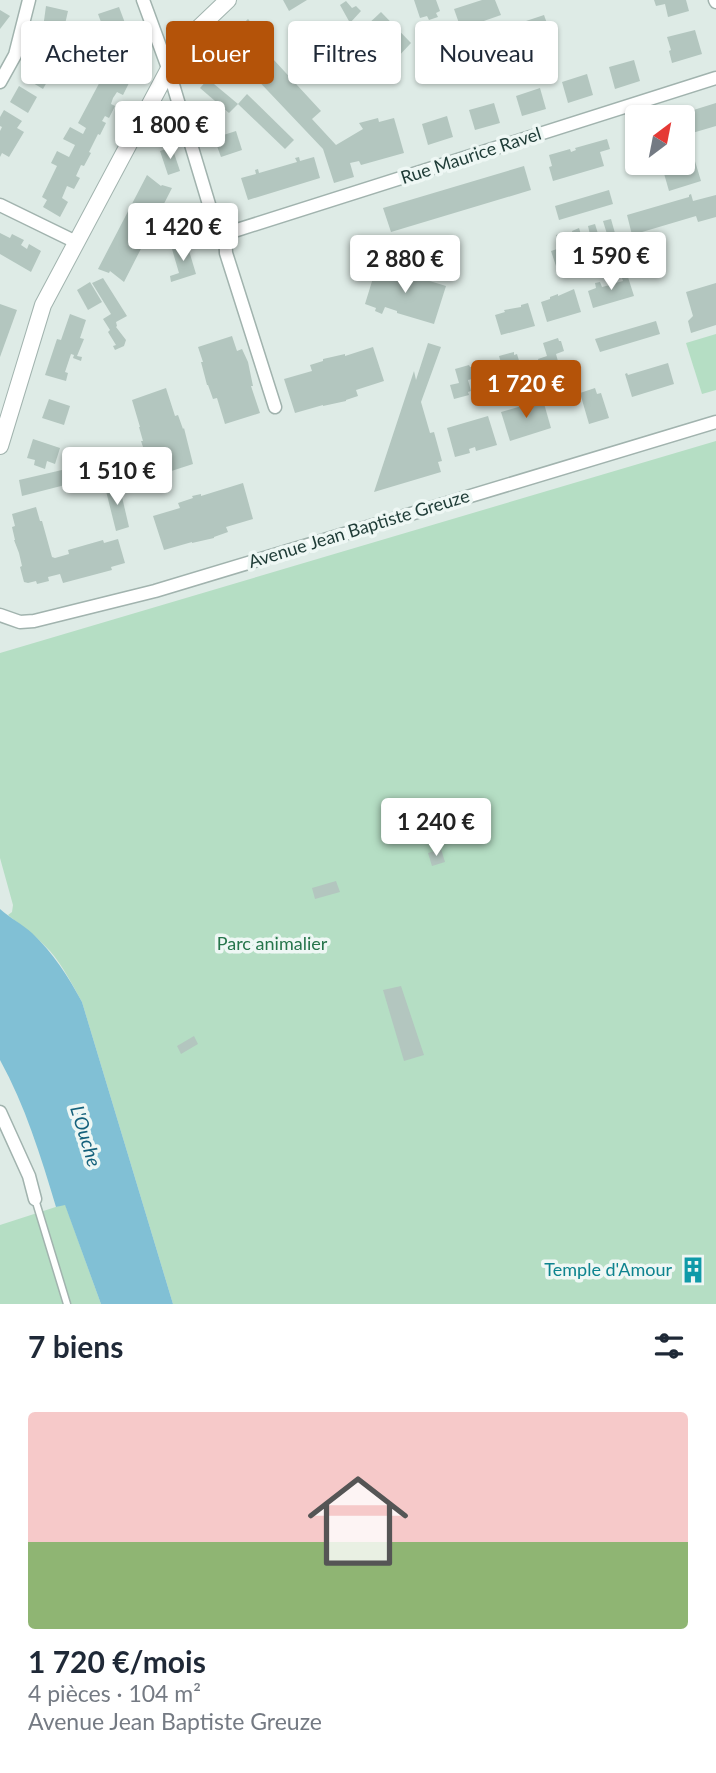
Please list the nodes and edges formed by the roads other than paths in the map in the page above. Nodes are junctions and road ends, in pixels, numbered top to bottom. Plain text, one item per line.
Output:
1 (29, 0) edge
2 (143, 0) edge
3 (228, 0) edge
4 (206, 21) edge
5 (166, 63) edge
6 (166, 72) edge
7 (716, 78) edge
8 (0, 82) edge
9 (173, 84) edge
10 (0, 205) edge
11 (225, 230) junction
12 (76, 242) junction
13 (275, 408) dead end
14 (716, 422) edge
15 (0, 446) edge
16 (0, 615) edge
17 (0, 1112) edge
18 (35, 1199) joint
19 (67, 1304) edge

1 - 8 street
2 - 5 street
3 - 4 street
6 - 12 street
7 - 11 street, Rue Maurice Ravel
9 - 11 street
10 - 12 street
11 - 13 street
12 - 15 street
14 - 16 street, Avenue Jean Baptiste Greuze
17 - 18 street
18 - 19 lane

